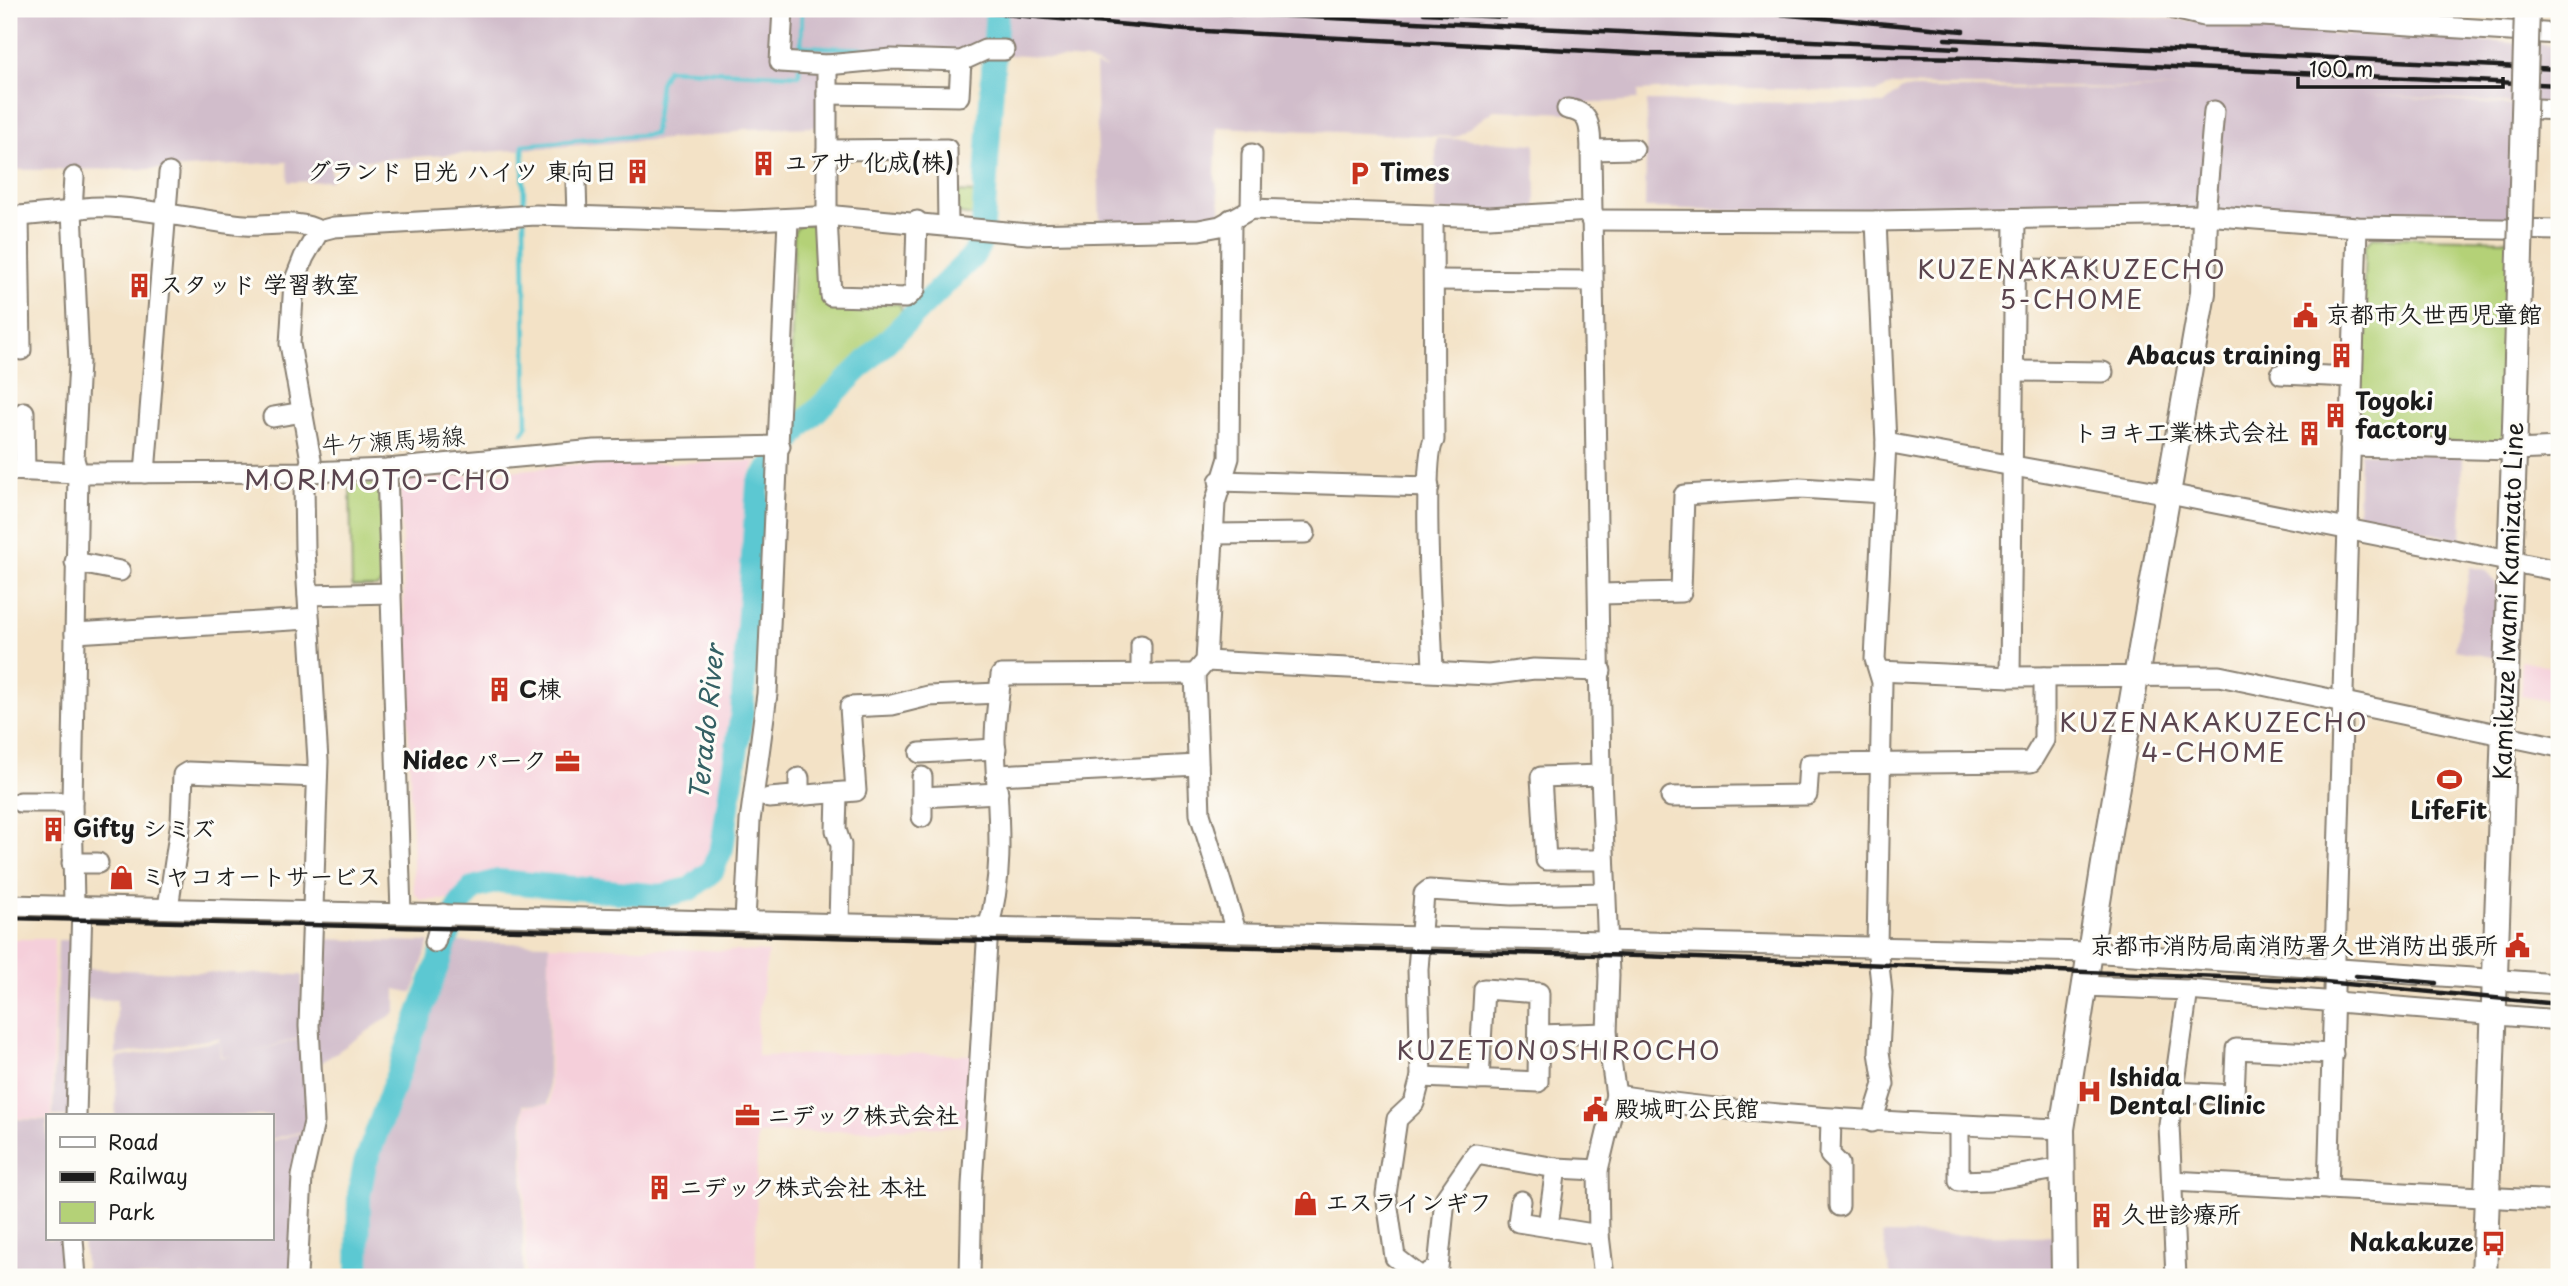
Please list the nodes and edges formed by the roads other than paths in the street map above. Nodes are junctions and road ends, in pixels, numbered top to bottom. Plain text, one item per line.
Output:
1 (783, 9) edge
2 (2174, 9) edge
3 (2527, 9) edge
4 (2315, 14) edge
5 (2559, 34) edge
6 (996, 50) dead end
7 (961, 61) junction
8 (810, 64) junction
9 (827, 94) junction
10 (1567, 109) dead end
11 (2537, 109) dead end
12 (2559, 110) edge
13 (2214, 111) dead end
14 (1634, 149) dead end
15 (827, 150) junction
16 (1591, 150) junction
17 (1252, 154) dead end
18 (169, 173) dead end
19 (74, 177) dead end
20 (576, 183) dead end
21 (1251, 209) junction
22 (72, 211) junction
23 (166, 214) junction
24 (1591, 215) junction
25 (2205, 215) junction
26 (14, 216) edge
27 (577, 216) junction
28 (1433, 216) junction
29 (827, 217) junction
30 (1231, 219) junction
31 (2015, 219) junction
32 (788, 220) junction
33 (917, 221) junction
34 (1876, 221) junction
35 (948, 226) junction
36 (2357, 227) junction
37 (2559, 230) edge
38 (319, 231) junction
39 (2015, 270) junction
40 (2087, 270) dead end
41 (1434, 280) junction
42 (1591, 281) junction
43 (21, 349) dead end
44 (2014, 370) junction
45 (2103, 372) dead end
46 (2281, 374) dead end
47 (2353, 377) junction
48 (24, 412) dead end
49 (303, 412) junction
50 (274, 417) dead end
51 (2515, 439) junction
52 (1886, 443) junction
53 (780, 446) junction
54 (2350, 446) junction
55 (2559, 448) edge
56 (2013, 465) junction
57 (387, 469) junction
58 (17, 471) edge
59 (308, 472) junction
60 (78, 473) junction
61 (145, 473) junction
62 (1219, 481) junction
63 (1429, 487) junction
64 (1883, 493) junction
65 (2169, 494) junction
66 (2349, 528) junction
67 (1305, 533) dead end
68 (1213, 534) junction
69 (2511, 561) junction
70 (75, 562) junction
71 (120, 571) dead end
72 (2559, 571) edge
73 (391, 593) junction
74 (1601, 594) junction
75 (308, 595) junction
76 (309, 619) junction
77 (75, 633) junction
78 (1142, 645) dead end
79 (1201, 668) junction
80 (1433, 670) junction
81 (1601, 671) junction
82 (1879, 671) junction
83 (1142, 674) junction
84 (2137, 674) junction
85 (2010, 677) junction
86 (2044, 677) junction
87 (999, 693) junction
88 (2344, 701) junction
89 (2503, 735) junction
90 (2559, 747) edge
91 (996, 749) junction
92 (920, 753) dead end
93 (1880, 763) junction
94 (1198, 765) junction
95 (1601, 775) junction
96 (317, 777) junction
97 (922, 777) dead end
98 (998, 784) junction
99 (838, 795) junction
100 (1671, 797) dead end
101 (769, 798) dead end
102 (20, 802) dead end
103 (72, 802) junction
104 (1604, 860) junction
105 (72, 863) junction
106 (98, 863) dead end
107 (1605, 893) junction
108 (9, 905) edge
109 (78, 906) junction
110 (167, 908) junction
111 (314, 911) junction
112 (401, 913) junction
113 (452, 914) junction
114 (745, 920) junction
115 (839, 923) junction
116 (988, 928) junction
117 (1236, 931) junction
118 (1422, 936) junction
119 (1608, 940) junction
120 (435, 942) dead end
121 (1877, 946) junction
122 (2089, 952) junction
123 (2336, 967) junction
124 (2497, 978) junction
125 (2559, 984) edge
126 (2084, 986) junction
127 (2188, 990) junction
128 (2335, 1002) junction
129 (2493, 1014) junction
130 (2559, 1020) edge
131 (1607, 1033) junction
132 (1539, 1035) junction
133 (2333, 1054) junction
134 (1421, 1077) junction
135 (1479, 1080) junction
136 (2174, 1091) junction
137 (1616, 1095) junction
138 (76, 1114) edge
139 (1831, 1119) junction
140 (1872, 1122) junction
141 (1959, 1125) junction
142 (2062, 1129) junction
143 (1556, 1168) junction
144 (2063, 1168) junction
145 (1598, 1170) junction
146 (2172, 1181) junction
147 (2328, 1189) junction
148 (2487, 1198) junction
149 (1521, 1201) dead end
150 (2559, 1201) edge
151 (1839, 1206) dead end
152 (1548, 1226) junction
153 (1599, 1235) junction
154 (73, 1240) edge
155 (76, 1277) edge
156 (297, 1277) edge
157 (970, 1277) edge
158 (1421, 1277) edge
159 (1604, 1277) edge
160 (2064, 1277) edge
161 (2176, 1277) edge
162 (2484, 1277) edge

1 - 8 street
2 - 4 street
3 - 51 main road, Kamikuze Iwami Kamizato Line, bridge
4 - 5 street
6 - 7 street
7 - 8 street
7 - 9 street
8 - 9 street
9 - 15 street
10 - 16 street
11 - 12 street
13 - 25 street
14 - 16 street
15 - 29 street
15 - 35 street
16 - 24 street
17 - 21 street
18 - 23 street
19 - 22 street
20 - 27 street
21 - 28 street
21 - 30 street
22 - 23 street
22 - 26 street
22 - 60 street
23 - 38 street
23 - 61 street
24 - 28 street
24 - 34 street
24 - 42 street
25 - 31 street
25 - 36 street
25 - 65 main road
26 - 43 street
27 - 32 street
27 - 38 street
28 - 41 street
29 - 32 street
29 - 33 street
29 - 33 street
30 - 35 street
30 - 62 street
31 - 34 street
31 - 39 street
32 - 53 street
33 - 35 street
34 - 52 street
36 - 37 street
36 - 47 street
38 - 49 street
39 - 40 street
39 - 44 street
41 - 42 street
41 - 63 street
42 - 74 street
44 - 45 street
44 - 56 street
46 - 47 street
47 - 54 street
48 - 58 street
49 - 50 street
49 - 59 street
51 - 54 street
51 - 55 street
51 - 69 main road, Kamikuze Iwami Kamizato Line
52 - 56 street
52 - 64 street
53 - 57 street, 牛ケ瀬馬場線
53 - 114 street
54 - 66 street
56 - 65 street
56 - 85 street
57 - 59 street, 牛ケ瀬馬場線
57 - 73 street
58 - 60 street, 牛ケ瀬馬場線
59 - 61 street, 牛ケ瀬馬場線
59 - 75 street
60 - 61 street, 牛ケ瀬馬場線
60 - 70 street
62 - 63 street
62 - 68 street
63 - 80 street
64 - 74 street
64 - 82 street
65 - 66 street
65 - 84 main road
66 - 69 street
66 - 88 street
67 - 68 street
68 - 79 street
69 - 72 street
69 - 89 main road, Kamikuze Iwami Kamizato Line
70 - 71 street
70 - 77 street
73 - 75 street
73 - 112 street
74 - 81 street
75 - 76 street
76 - 77 street
76 - 96 street
77 - 103 street
78 - 83 street
79 - 80 street
79 - 83 street
79 - 94 street
80 - 81 street
81 - 95 street
82 - 85 street
82 - 93 street
83 - 87 street
84 - 86 street
84 - 88 street
84 - 122 main road
85 - 86 street
86 - 93 street
87 - 91 street
87 - 99 street
88 - 89 street
88 - 123 street
89 - 90 street
89 - 124 main road, Kamikuze Iwami Kamizato Line
91 - 92 street
91 - 98 street
93 - 100 street
93 - 121 street
94 - 98 street
94 - 117 street
95 - 104 street
95 - 104 street
96 - 110 street
96 - 111 street
97 - 98 street
98 - 116 street
99 - 101 street
99 - 115 street
102 - 103 street
103 - 105 street
104 - 107 street
105 - 106 street
105 - 109 street
107 - 118 street
107 - 119 street
108 - 109 street
109 - 110 street
109 - 138 street
110 - 111 street
111 - 112 street
111 - 156 street
112 - 113 street
113 - 114 street
113 - 120 street
114 - 115 street
115 - 116 street
116 - 117 street
116 - 157 street
117 - 118 street
118 - 119 street
118 - 134 street
119 - 121 street
119 - 131 street
121 - 122 street
121 - 140 street
122 - 123 street
122 - 126 main road
123 - 124 street
123 - 128 street
124 - 125 street
124 - 129 main road, Kamikuze Iwami Kamizato Line
126 - 127 street
126 - 142 main road
127 - 128 street
127 - 136 street
128 - 129 street
128 - 133 street
129 - 130 street
129 - 148 main road, Kamikuze Iwami Kamizato Line
131 - 132 street
131 - 137 street
132 - 135 street
132 - 135 street
133 - 136 street
133 - 147 street
134 - 135 street
134 - 158 street
136 - 146 street
137 - 139 street
137 - 145 street
139 - 140 street
139 - 151 street
140 - 141 street
141 - 142 street
141 - 144 street
142 - 144 main road
143 - 145 street
143 - 152 street
143 - 158 street
144 - 160 main road
145 - 153 street
146 - 147 street
146 - 161 street
147 - 148 street
148 - 150 street
148 - 162 main road, Kamikuze Iwami Kamizato Line
149 - 152 street
152 - 153 street
153 - 159 street
154 - 155 street

